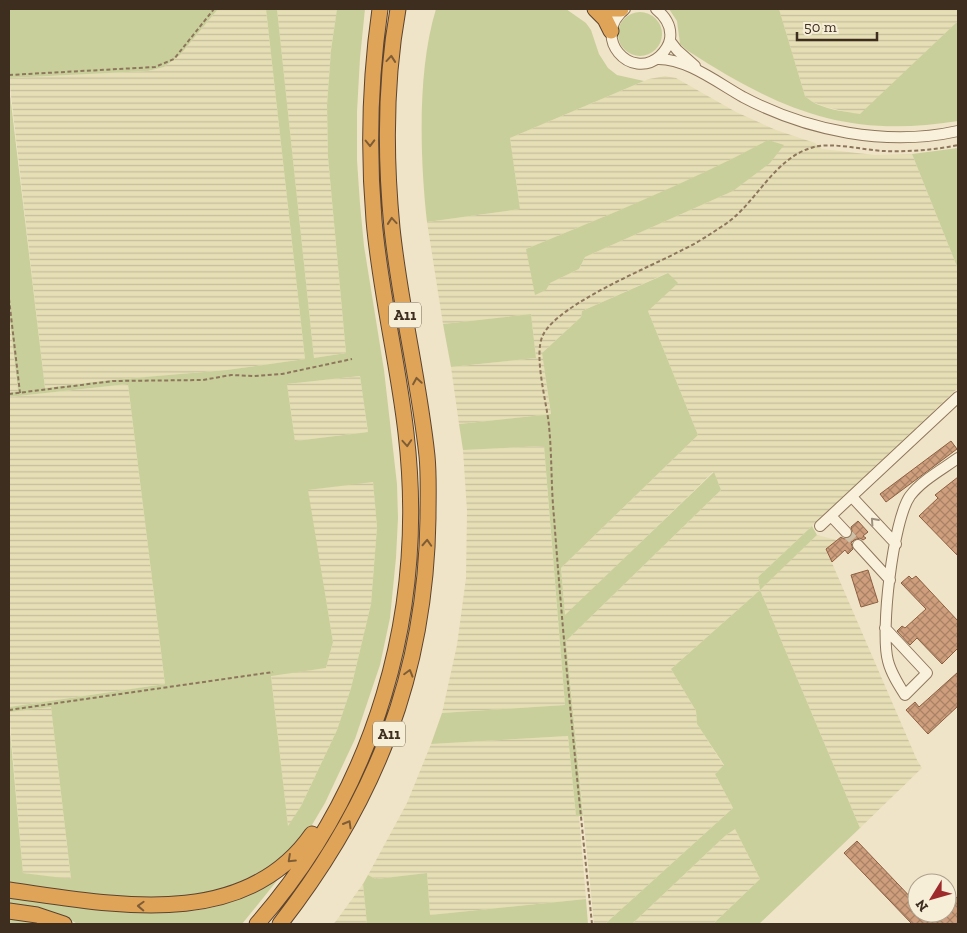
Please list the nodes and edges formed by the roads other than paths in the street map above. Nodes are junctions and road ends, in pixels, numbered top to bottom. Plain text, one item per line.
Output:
1 (371, 9) edge
2 (380, 9) edge
3 (398, 9) edge
4 (404, 9) edge
5 (595, 9) edge
6 (612, 9) edge
7 (621, 9) edge
8 (625, 9) edge
9 (660, 11) edge
10 (611, 32) junction
11 (393, 37) junction
12 (670, 41) junction
13 (657, 59) junction
14 (699, 71) junction
15 (371, 95) junction
16 (958, 131) edge
17 (958, 397) edge
18 (958, 458) edge
19 (852, 497) junction
20 (831, 516) junction
21 (820, 526) dead end
22 (846, 532) tunnel mouth
23 (896, 544) junction
24 (858, 545) tunnel mouth
25 (890, 580) junction
26 (885, 628) junction
27 (360, 763) junction
28 (323, 866) junction
29 (9, 890) edge
30 (9, 912) edge
31 (64, 924) edge
32 (257, 924) edge
33 (280, 924) edge
34 (290, 924) edge

1 - 15 highway
2 - 15 highway, A11
3 - 11 highway, A11
4 - 11 highway
5 - 10 highway
6 - 7 highway
8 - 10 street
9 - 12 street
10 - 13 street
28 -> 11 highway, A11
12 - 13 street
12 - 14 street
13 - 14 street
14 - 16 street
15 -> 27 highway, A11
17 - 19 street
18 - 23 street
19 - 20 street
23 -> 19 street
20 - 21 street
20 - 22 street
23 - 25 street
24 - 25 street
25 - 26 street
26 - 26 street
27 -> 29 highway
27 - 32 highway, A11
28 - 33 highway, A11
28 - 34 highway
30 - 31 highway

